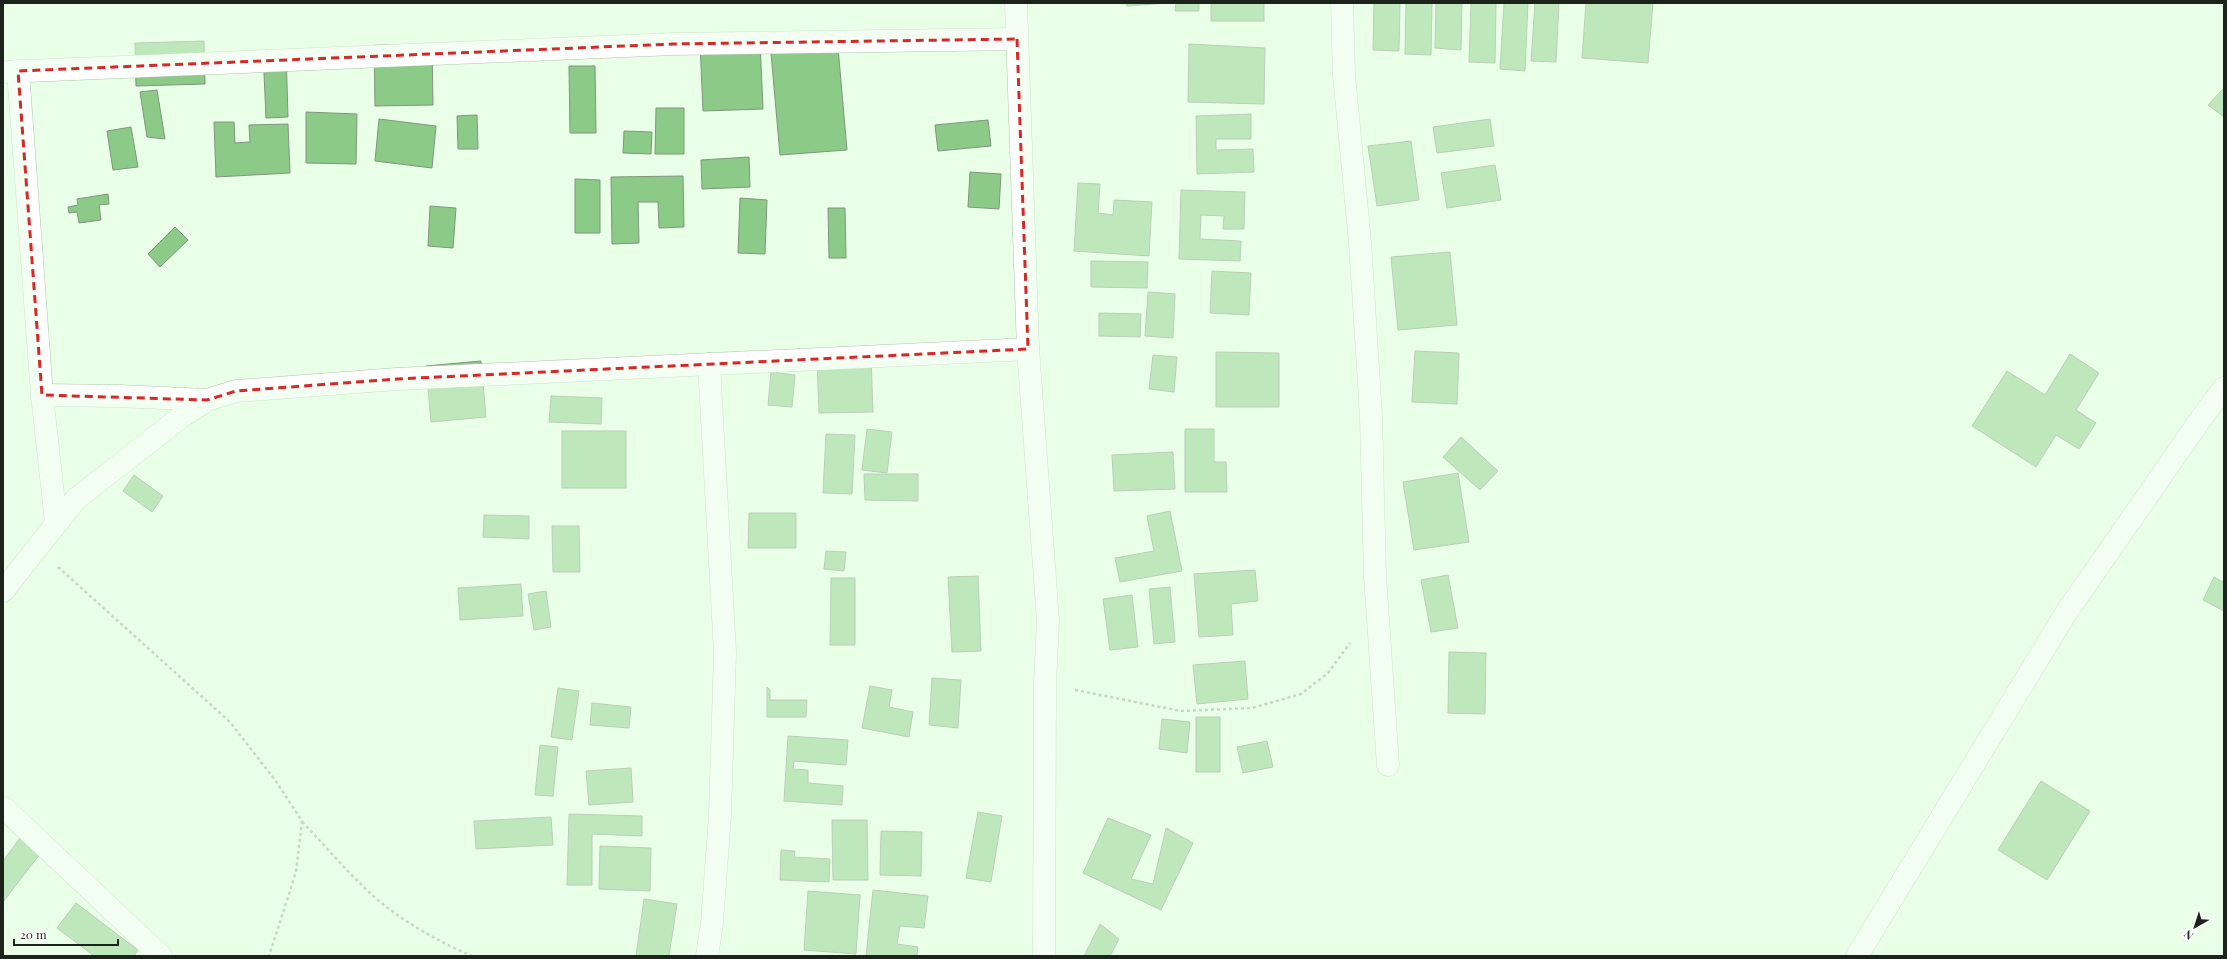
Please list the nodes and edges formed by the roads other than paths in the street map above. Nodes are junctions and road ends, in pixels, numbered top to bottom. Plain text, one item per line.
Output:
1 (1016, 3) edge
2 (1342, 3) edge
3 (1017, 39) junction
4 (10, 71) edge
5 (1028, 349) junction
6 (708, 364) junction
7 (2224, 388) edge
8 (42, 395) junction
9 (207, 400) junction
10 (56, 522) junction
11 (3, 591) edge
12 (1388, 765) dead end
13 (3, 807) edge
14 (161, 956) edge
15 (707, 956) edge
16 (1044, 956) edge
17 (1857, 956) edge

1 - 3 street
2 - 12 street
3 - 4 street
3 - 5 street
4 - 8 street
5 - 6 street
5 - 16 street
6 - 9 street
6 - 15 street
7 - 17 street
8 - 9 street
8 - 10 street
9 - 10 street
10 - 11 street
13 - 14 street

